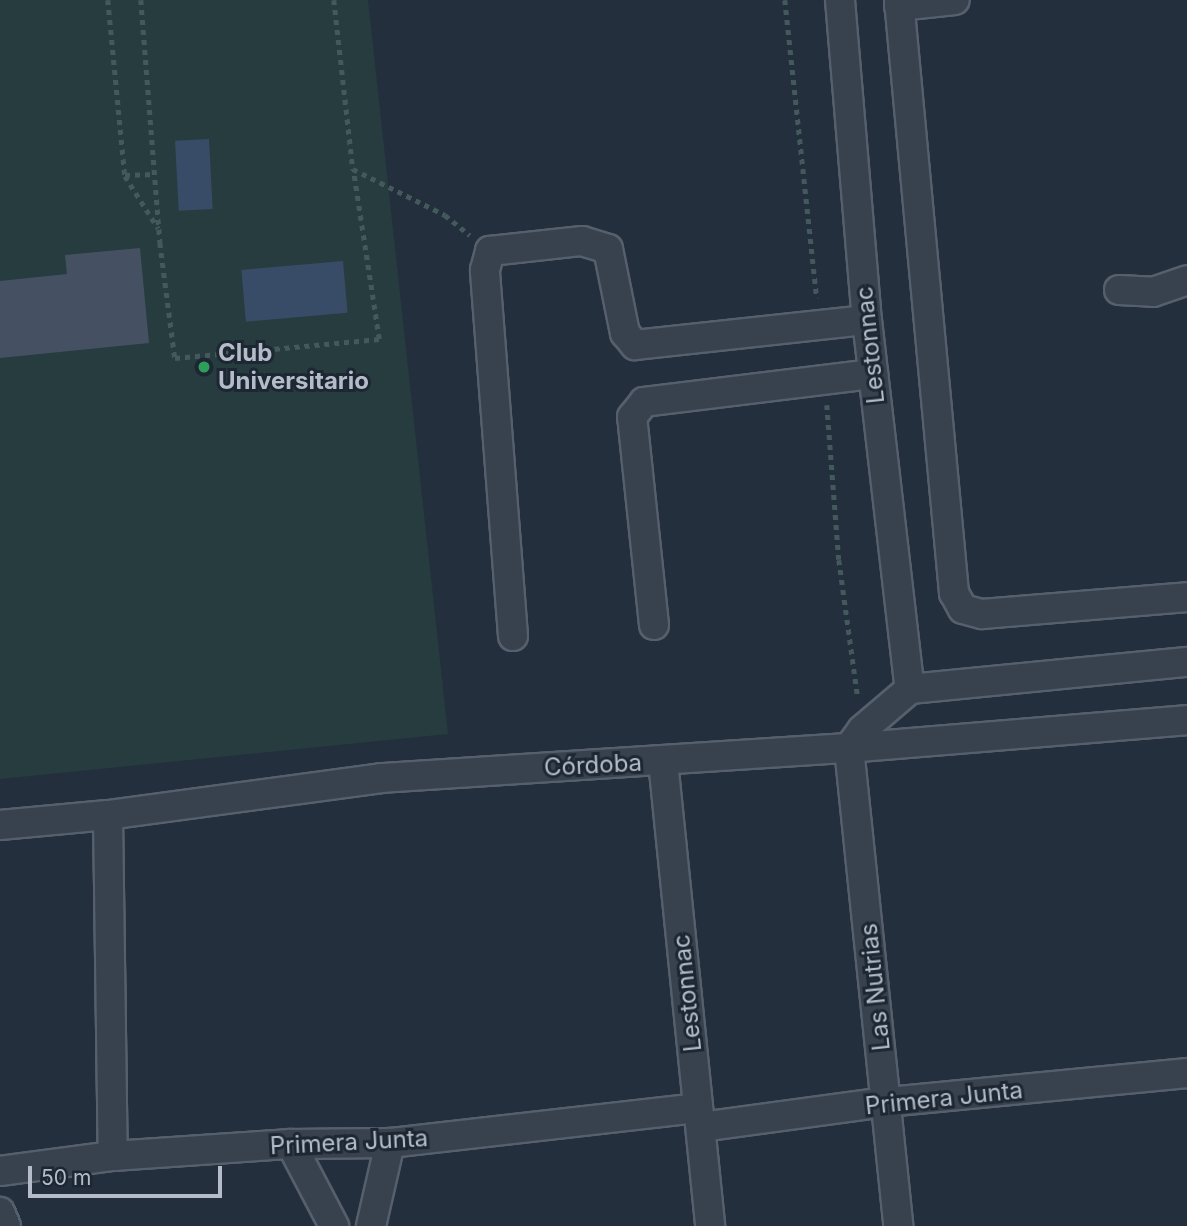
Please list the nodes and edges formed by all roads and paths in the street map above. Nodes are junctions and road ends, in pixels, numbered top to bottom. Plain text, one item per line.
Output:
1 (108, 0) edge
2 (141, 0) edge
3 (334, 0) edge
4 (840, 0) edge
5 (956, 0) edge
6 (899, 3) edge
7 (353, 169) junction
8 (154, 174) junction
9 (125, 175) junction
10 (159, 230) junction
11 (489, 251) junction
12 (1187, 280) edge
13 (1119, 290) dead end
14 (867, 320) junction
15 (873, 374) junction
16 (1187, 597) edge
17 (654, 625) dead end
18 (513, 636) dead end
19 (1187, 662) edge
20 (910, 689) junction
21 (1187, 720) edge
22 (849, 748) junction
23 (663, 761) junction
24 (108, 815) junction
25 (0, 825) edge
26 (1187, 1073) edge
27 (887, 1102) junction
28 (699, 1118) junction
29 (390, 1143) junction
30 (291, 1144) junction
31 (113, 1156) junction
32 (0, 1171) edge
33 (0, 1212) edge
34 (6, 1226) edge
35 (334, 1226) edge
36 (371, 1226) edge
37 (710, 1226) edge
38 (898, 1226) edge

1 - 9 path
2 - 8 path
3 - 7 path
4 - 14 street, Lestonnac
5 - 6 street
6 - 16 street
7 - 10 path
7 - 11 path
8 - 9 path
8 - 10 path
9 - 10 path
11 - 14 street
11 - 18 street
12 - 13 street
14 - 15 street, Lestonnac
15 - 17 street
15 - 20 street, Lestonnac
19 - 20 street
20 - 22 street
21 - 22 street, Córdoba
22 - 23 street, Córdoba
22 - 27 street, Las Nutrias
23 - 24 street, Córdoba
23 - 28 street, Lestonnac
24 - 25 street, Córdoba
24 - 31 street
26 - 27 street, Primera Junta
27 - 28 street, Primera Junta
27 - 38 street, Las Nutrias
28 - 29 street, Primera Junta
28 - 37 street, Lestonnac
29 - 30 street, Primera Junta
29 - 36 street
30 - 31 street, Primera Junta
30 - 35 street
31 - 32 street, Primera Junta
33 - 34 street

